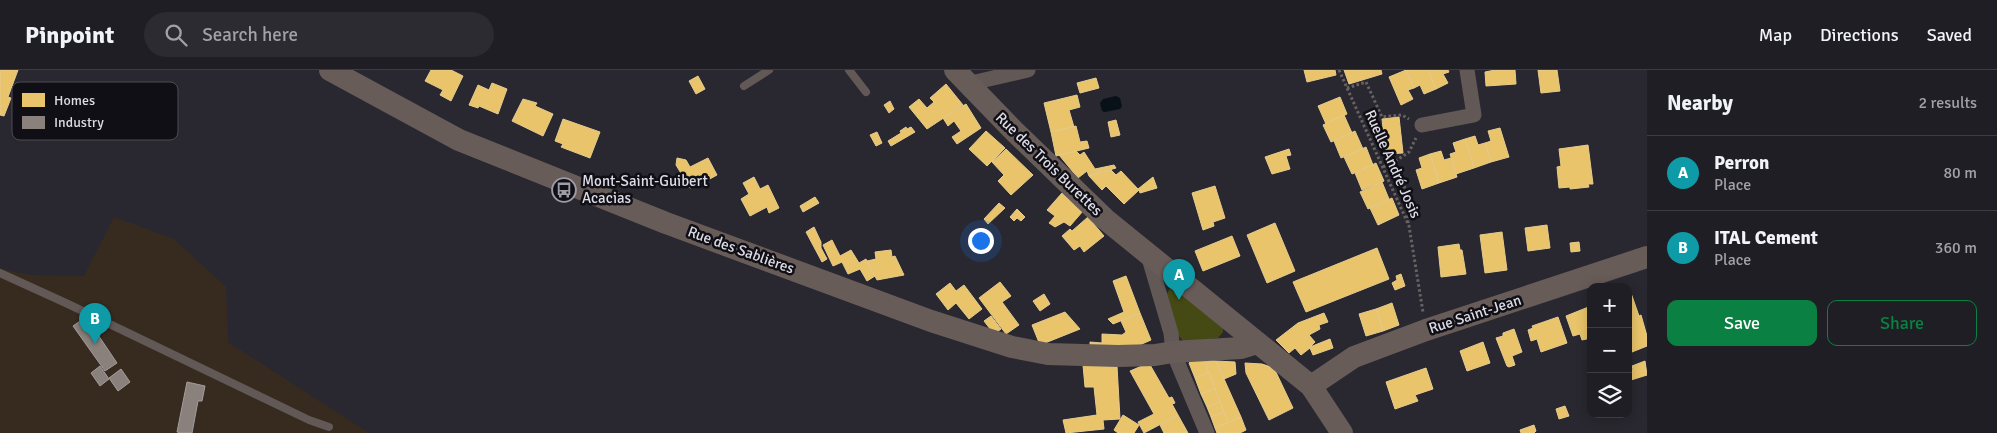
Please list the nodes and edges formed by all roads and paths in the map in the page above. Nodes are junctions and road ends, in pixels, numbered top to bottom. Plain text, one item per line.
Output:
1 (330, 70) edge
2 (769, 70) edge
3 (849, 70) edge
4 (1028, 70) edge
5 (1339, 70) edge
6 (1467, 70) edge
7 (961, 77) edge
8 (744, 86) dead end
9 (1347, 88) junction
10 (866, 92) dead end
11 (1422, 125) junction
12 (1394, 162) junction
13 (1383, 167) junction
14 (1409, 226) junction
15 (1148, 253) junction
16 (1647, 258) edge
17 (0, 273) edge
18 (1426, 330) junction
19 (1257, 343) junction
20 (1173, 352) junction
21 (1312, 386) junction
22 (329, 427) dead end
23 (1207, 433) edge
24 (1342, 433) edge

1 - 20 street, Rue des Sablières
2 - 8 lane
3 - 10 lane
4 - 7 street
5 - 9 path, Ruelle André Josis
6 - 11 street
7 - 15 street, Rue des Trois Burettes
9 - 11 path
9 - 13 path, Ruelle André Josis
11 - 12 path
12 - 13 path
12 - 14 path
13 - 14 path, Ruelle André Josis
14 - 18 path, Ruelle André Josis
15 - 19 street, Rue des Trois Burettes
15 - 20 street
16 - 18 street, Rue Saint-Jean
17 - 22 lane
18 - 21 street, Rue Saint-Jean
19 - 20 street, Rue des Sablières
19 - 21 street, Rue des Trois Burettes
20 - 23 street
21 - 24 street, Rue des Trois Burettes

